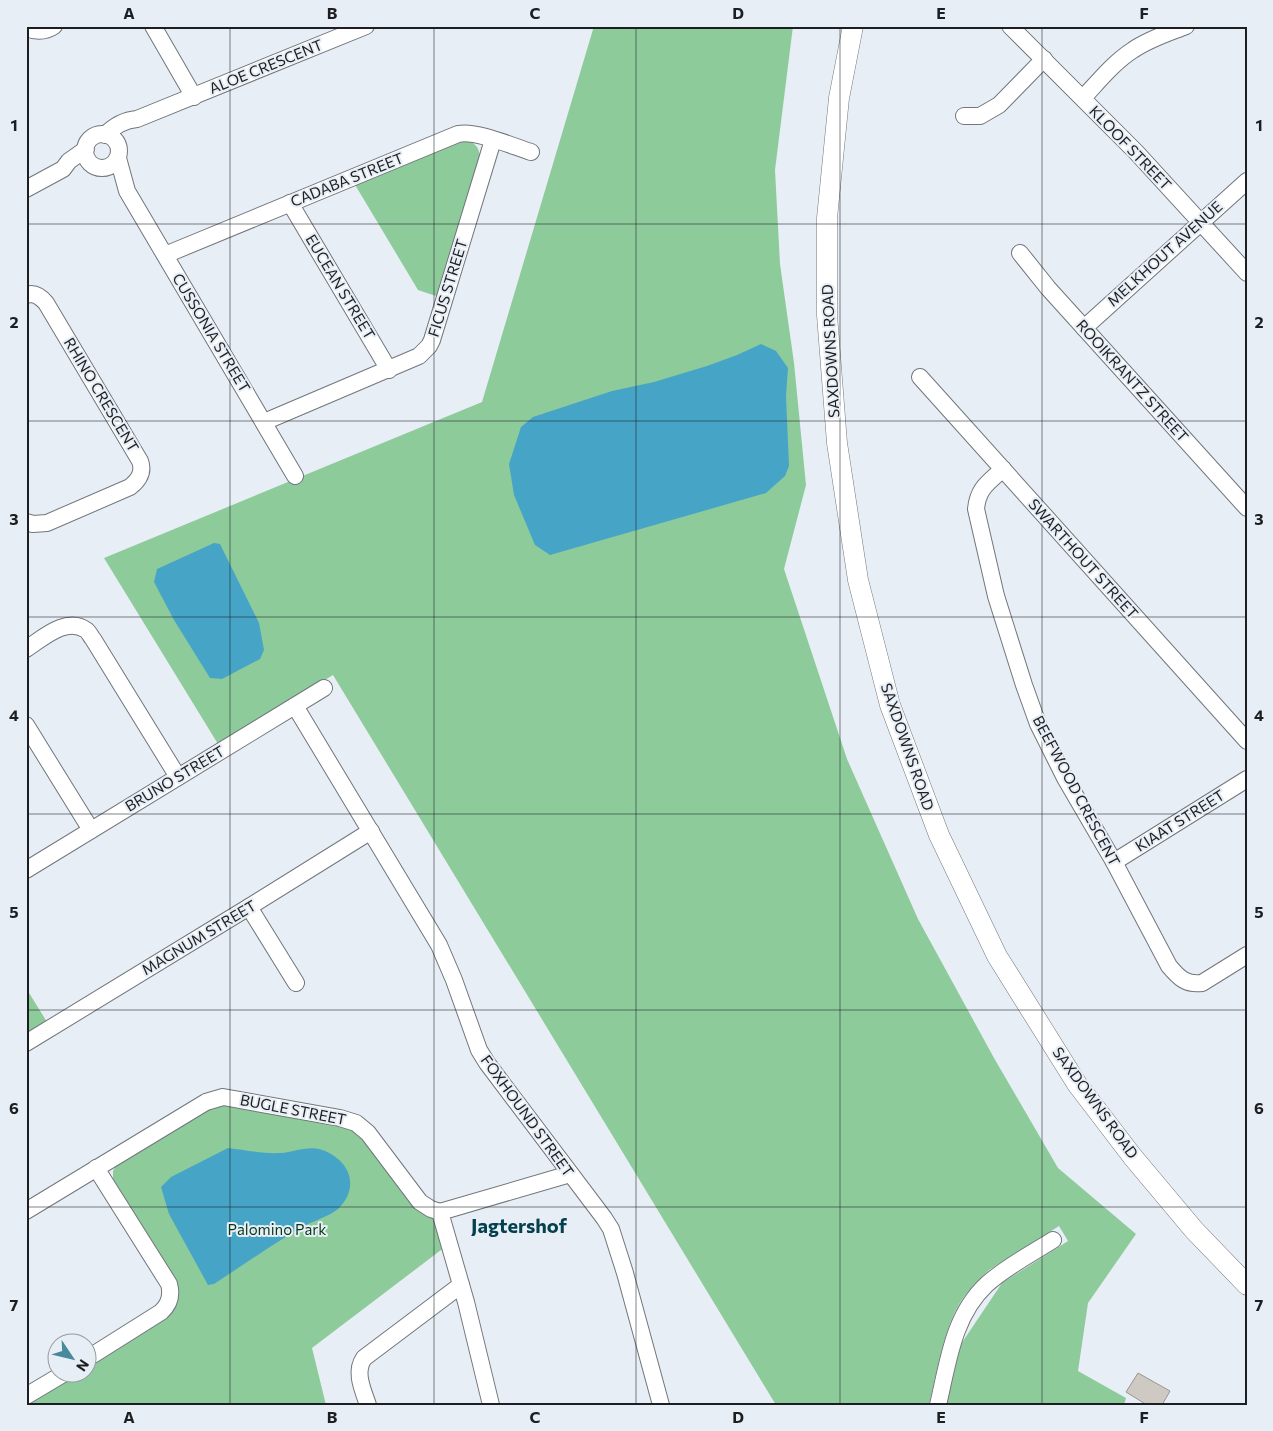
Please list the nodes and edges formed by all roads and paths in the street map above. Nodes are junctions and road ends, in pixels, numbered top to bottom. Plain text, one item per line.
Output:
1 (54, 26) edge
2 (153, 26) edge
3 (366, 26) edge
4 (853, 26) edge
5 (1010, 26) edge
6 (1186, 26) edge
7 (26, 28) edge
8 (1044, 59) junction
9 (194, 97) junction
10 (1083, 98) junction
11 (964, 116) dead end
12 (137, 120) junction
13 (105, 135) junction
14 (494, 140) junction
15 (118, 151) junction
16 (531, 152) dead end
17 (93, 160) junction
18 (1247, 181) edge
19 (26, 189) edge
20 (127, 191) junction
21 (290, 203) junction
22 (1201, 222) junction
23 (1020, 253) dead end
24 (165, 255) junction
25 (1247, 273) edge
26 (26, 295) edge
27 (1084, 328) junction
28 (389, 370) junction
29 (920, 377) dead end
30 (264, 422) junction
31 (1002, 469) junction
32 (295, 476) dead end
33 (1247, 508) edge
34 (26, 522) edge
35 (26, 649) edge
36 (324, 688) dead end
37 (295, 706) junction
38 (26, 725) edge
39 (1247, 741) edge
40 (178, 777) junction
41 (1247, 779) edge
42 (91, 830) junction
43 (371, 831) junction
44 (1114, 862) junction
45 (26, 870) edge
46 (249, 908) junction
47 (1247, 955) edge
48 (296, 983) dead end
49 (26, 1043) edge
50 (96, 1168) junction
51 (570, 1174) junction
52 (26, 1211) edge
53 (440, 1212) junction
54 (1053, 1240) dead end
55 (461, 1285) junction
56 (1247, 1285) edge
57 (98, 1352) edge
58 (48, 1383) edge
59 (26, 1396) edge
60 (368, 1405) edge
61 (491, 1405) edge
62 (660, 1405) edge
63 (938, 1405) edge

1 - 7 street
2 - 9 street, ALOE CRESCENT
3 - 9 street, ALOE CRESCENT
4 - 56 street, SAXDOWNS ROAD
5 - 8 street, KLOOF STREET
6 - 10 street
8 - 10 street, KLOOF STREET
8 - 11 street
9 - 12 street, ALOE CRESCENT
10 - 22 street, KLOOF STREET
12 - 13 street, ALOE CRESCENT
12 - 15 street
13 - 15 street
13 - 17 street
14 - 16 street, CADABA STREET
14 - 21 street, CADABA STREET
14 - 28 street, FICUS STREET
15 - 17 street
15 - 20 street, CUSSONIA STREET
17 - 19 street
17 - 20 street, CUSSONIA STREET
18 - 22 street, MELKHOUT AVENUE
20 - 24 street, CUSSONIA STREET
21 - 24 street, CADABA STREET
21 - 28 street, EUCEAN STREET
22 - 25 street, KLOOF STREET
22 - 27 street, MELKHOUT AVENUE
23 - 27 street, ROOIKRANTZ STREET
24 - 30 street, CUSSONIA STREET
26 - 34 street, RHINO CRESCENT
27 - 33 street, ROOIKRANTZ STREET
28 - 30 street, FICUS STREET
29 - 31 street, SWARTHOUT STREET
30 - 32 street, CUSSONIA STREET
31 - 39 street, SWARTHOUT STREET
31 - 44 street, BEEFWOOD CRESCENT
35 - 40 street
36 - 37 street, BRUNO STREET
37 - 40 street, BRUNO STREET
37 - 43 street, FOXHOUND STREET
38 - 42 street
40 - 42 street, BRUNO STREET
41 - 44 street, KIAAT STREET
42 - 45 street, BRUNO STREET
43 - 46 street, MAGNUM STREET
43 - 51 street, FOXHOUND STREET
44 - 47 street, BEEFWOOD CRESCENT
46 - 48 street
46 - 49 street, MAGNUM STREET
50 - 52 street, BUGLE STREET
50 - 53 street, BUGLE STREET
50 - 57 street
51 - 53 street
51 - 62 street, FOXHOUND STREET
53 - 55 street
54 - 63 street
55 - 60 street
55 - 61 street
58 - 59 street

